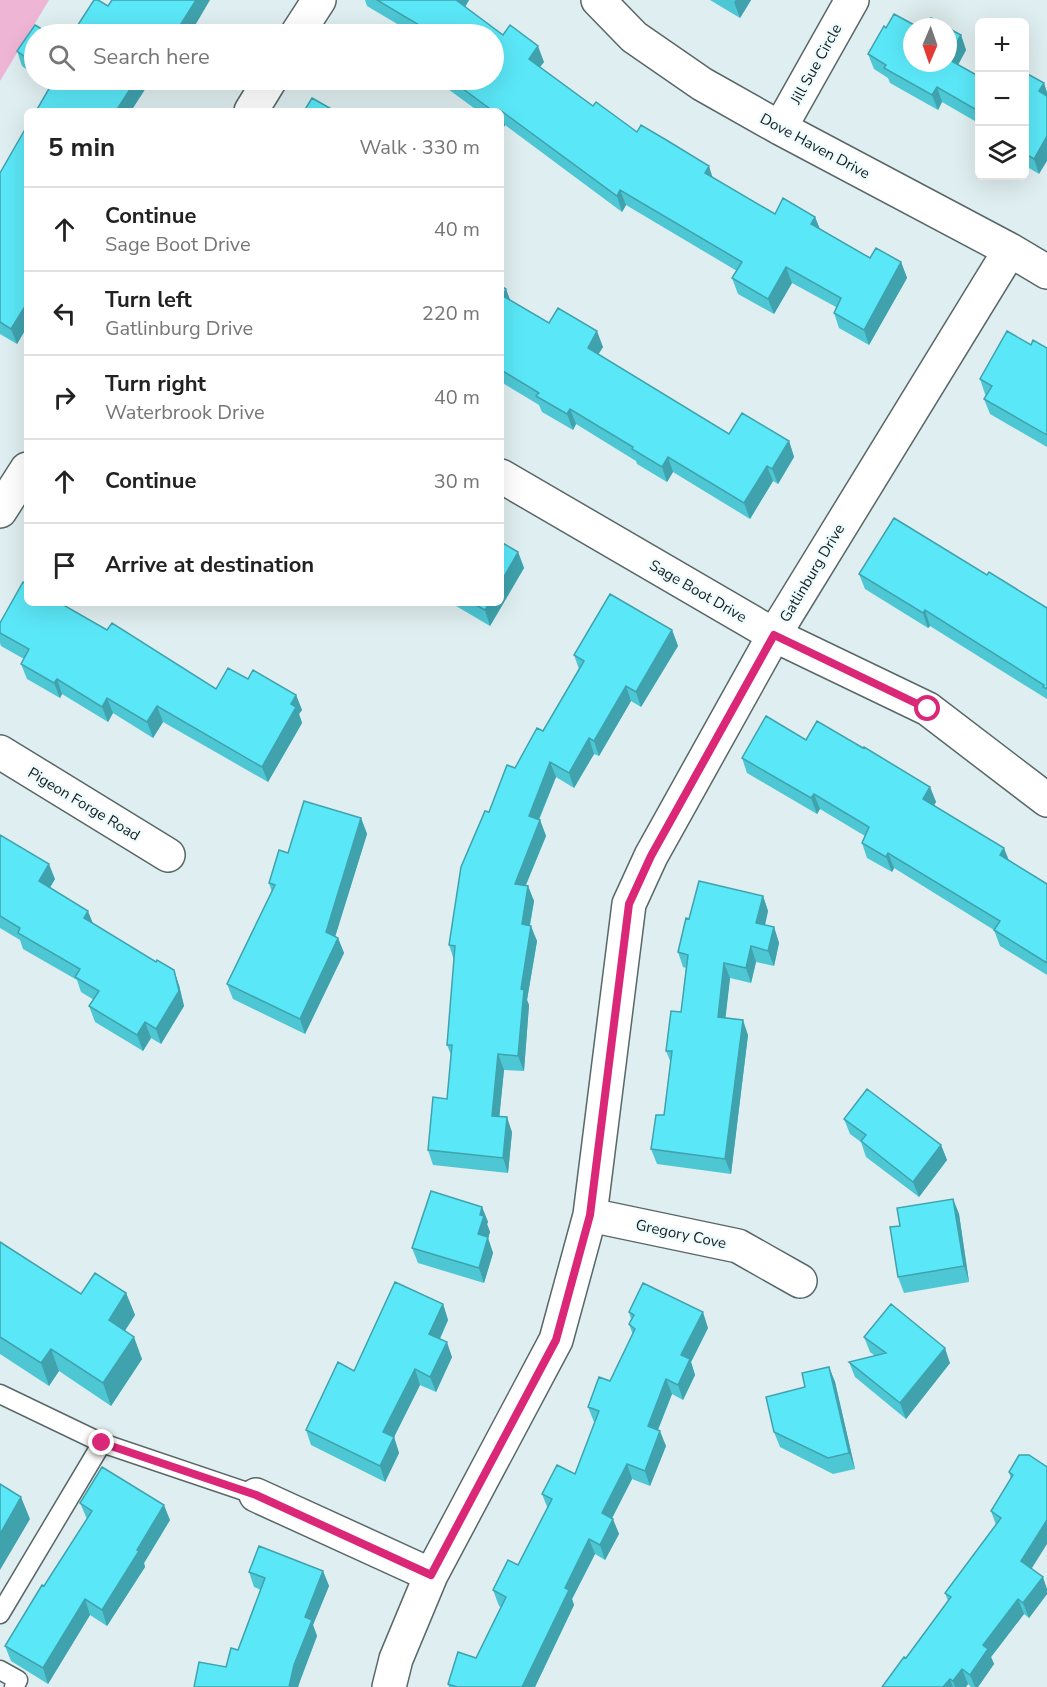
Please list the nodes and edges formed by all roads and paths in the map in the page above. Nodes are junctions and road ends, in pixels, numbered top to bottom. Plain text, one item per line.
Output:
1 (319, 0) edge
2 (598, 0) edge
3 (852, 0) edge
4 (303, 24) edge
5 (264, 90) edge
6 (253, 108) edge
7 (780, 128) junction
8 (1010, 250) junction
9 (1047, 272) edge
10 (24, 474) edge
11 (504, 478) edge
12 (0, 512) edge
13 (774, 635) junction
14 (0, 752) edge
15 (1047, 800) edge
16 (168, 855) dead end
17 (590, 1215) junction
18 (800, 1281) dead end
19 (0, 1395) edge
20 (102, 1443) junction
21 (256, 1495) joint
22 (431, 1575) junction
23 (0, 1614) edge
24 (0, 1670) edge
25 (14, 1687) edge
26 (389, 1687) edge

1 - 4 street
2 - 7 street, Dove Haven Drive
3 - 7 street, Jill Sue Circle
5 - 6 street
7 - 8 street, Dove Haven Drive
8 - 9 street, Dove Haven Drive
8 - 13 street, Gatlinburg Drive
10 - 12 street
11 - 13 street, Sage Boot Drive
13 - 15 street, Sage Boot Drive
13 - 17 street, Gatlinburg Drive
14 - 16 street, Pigeon Forge Road
17 - 18 street, Gregory Cove
17 - 22 street, Gatlinburg Drive
19 - 20 lane
20 - 21 lane
20 - 23 lane
21 - 22 street
22 - 26 street, Gatlinburg Drive
24 - 25 lane

